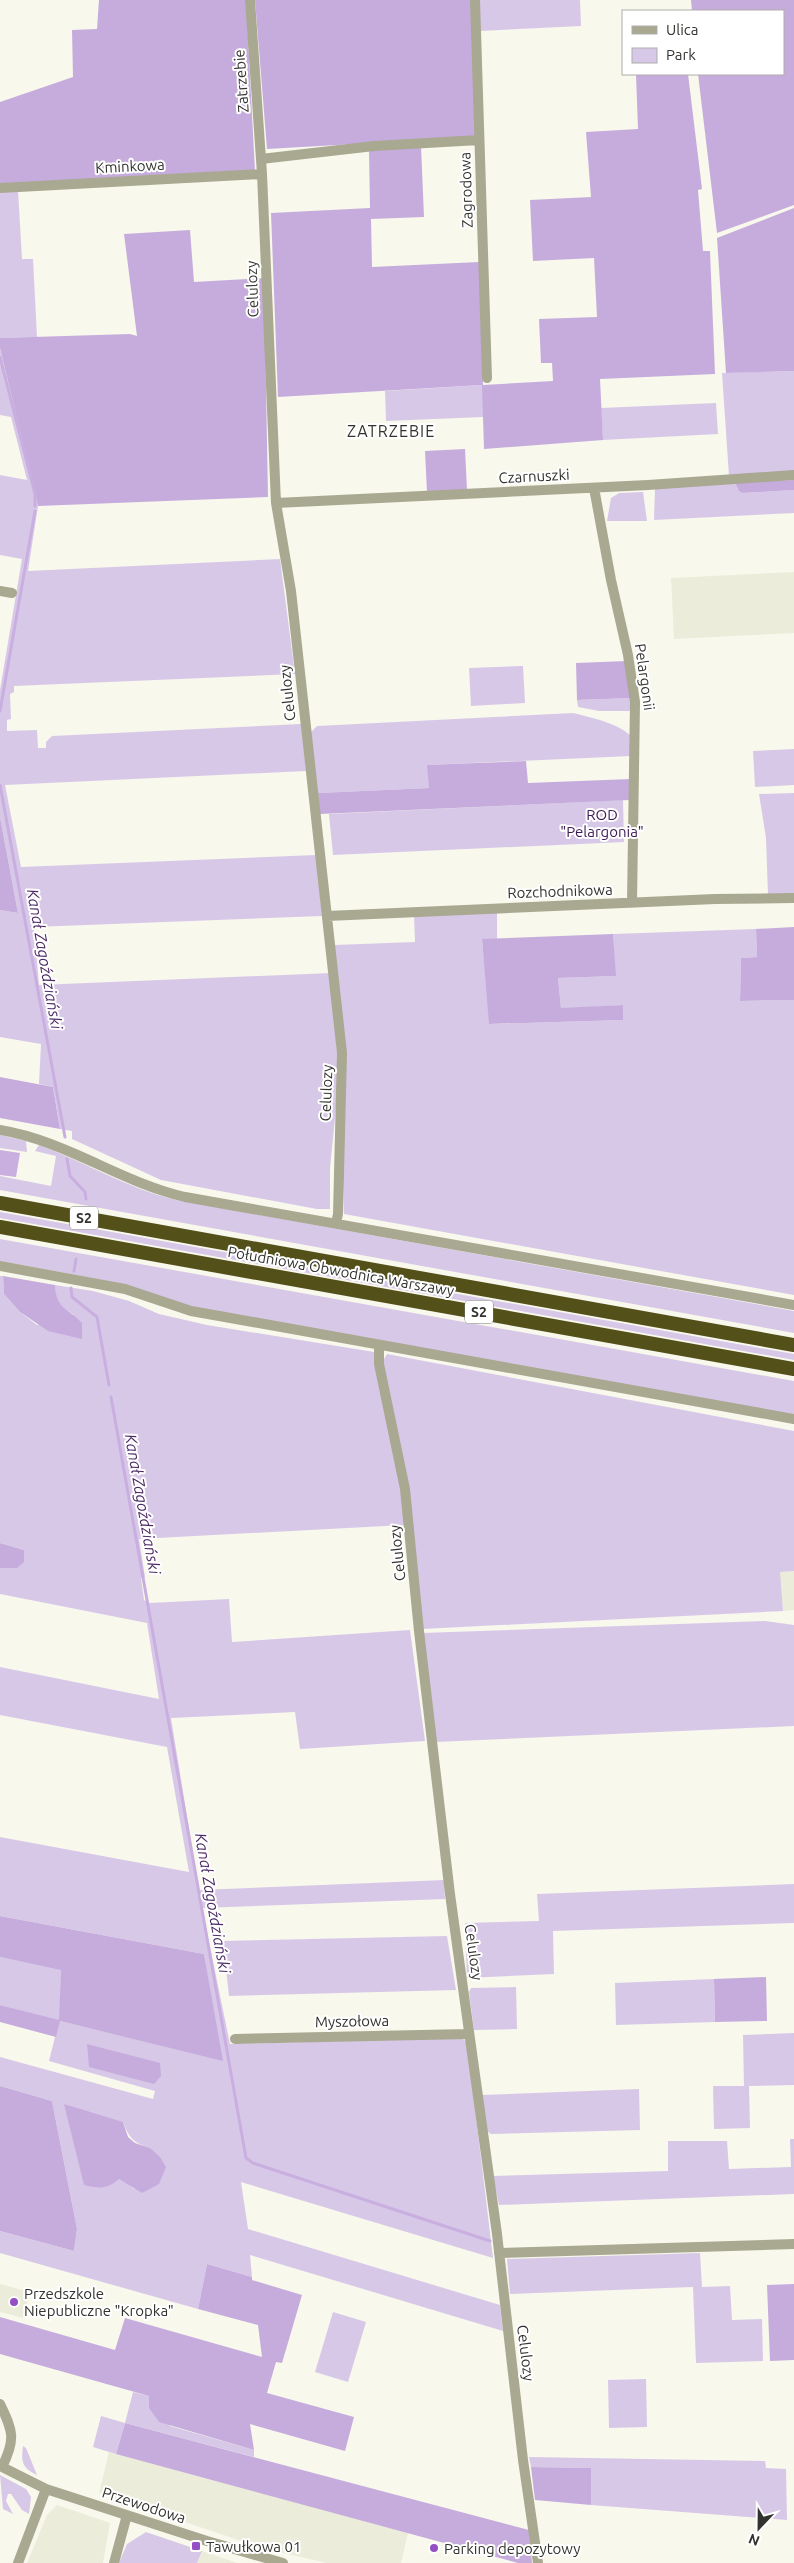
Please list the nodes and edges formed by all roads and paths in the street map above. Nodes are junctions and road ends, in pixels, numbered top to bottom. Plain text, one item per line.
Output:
1 (250, 0) edge
2 (475, 0) edge
3 (479, 140) junction
4 (261, 159) junction
5 (262, 174) junction
6 (0, 188) edge
7 (487, 378) dead end
8 (794, 475) edge
9 (594, 488) junction
10 (276, 502) junction
11 (0, 591) edge
12 (12, 593) dead end
13 (794, 898) edge
14 (632, 903) junction
15 (327, 916) junction
16 (0, 1130) edge
17 (0, 1204) edge
18 (336, 1223) junction
19 (0, 1227) edge
20 (0, 1266) edge
21 (794, 1305) edge
22 (379, 1345) junction
23 (794, 1345) edge
24 (794, 1369) edge
25 (794, 1419) edge
26 (469, 2034) junction
27 (235, 2039) dead end
28 (794, 2244) edge
29 (498, 2249) junction
30 (0, 2404) edge
31 (1, 2467) edge
32 (46, 2489) junction
33 (127, 2515) junction
34 (18, 2563) edge
35 (114, 2563) edge
36 (283, 2563) edge
37 (538, 2563) edge

1 - 4 street, Zatrzebie
2 - 3 street, Zagrodowa
3 - 4 street
3 - 7 street, Zagrodowa
4 - 5 street, Celulozy
5 - 6 street, Kminkowa
5 - 10 street, Celulozy
8 - 9 street, Czarnuszki
9 - 10 street, Czarnuszki
9 - 14 street, Pelargonii
10 - 15 street, Celulozy
11 - 12 street
13 - 14 street, Rozchodnikowa
14 - 15 street, Rozchodnikowa
15 - 18 street, Celulozy
16 - 18 street
17 - 23 highway, Południowa Obwodnica Warszawy / S2
18 - 21 street
19 - 24 highway, Południowa Obwodnica Warszawy / S2
20 - 22 street
22 - 25 street
22 - 26 street, Celulozy
26 - 27 street, Myszołowa
26 - 29 street, Celulozy
28 - 29 street
29 - 37 street, Celulozy
30 - 31 street
31 - 32 street, Przewodowa
32 - 33 street, Przewodowa
32 - 34 street
33 - 35 street
33 - 36 street, Przewodowa

